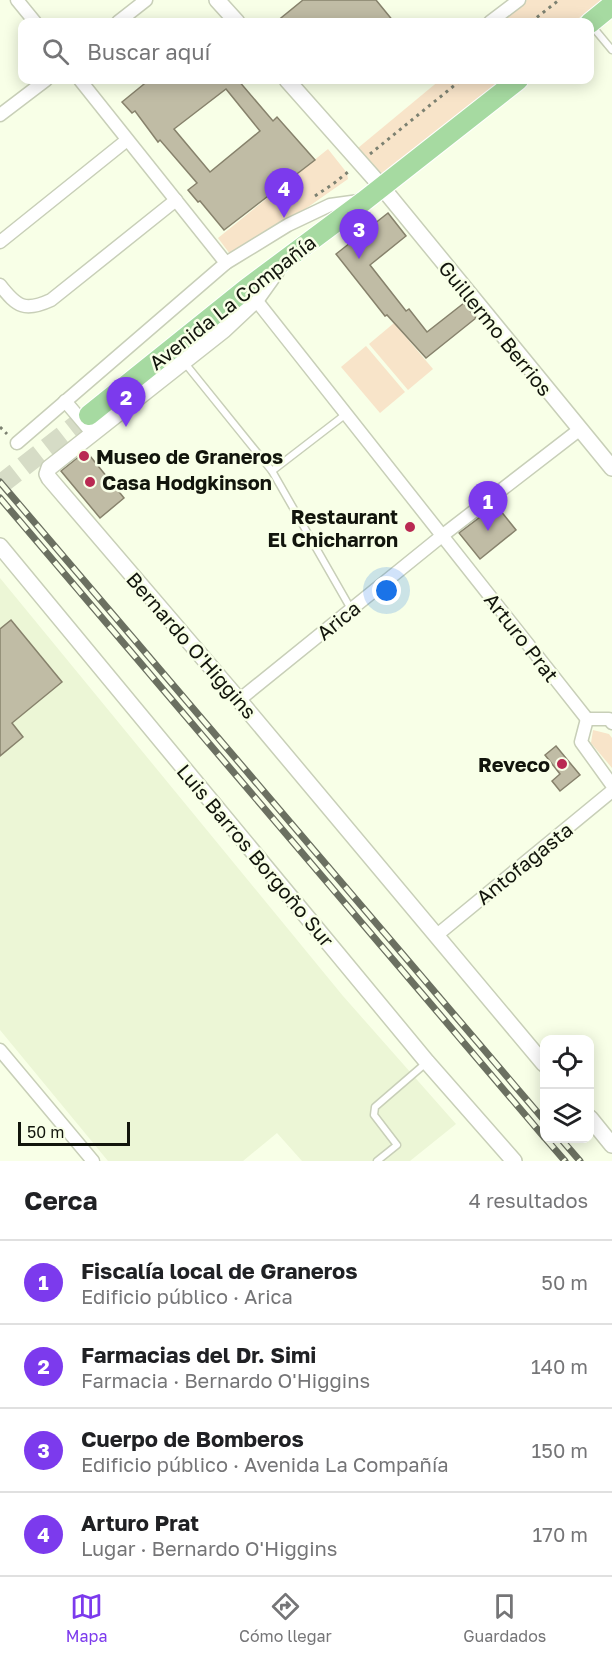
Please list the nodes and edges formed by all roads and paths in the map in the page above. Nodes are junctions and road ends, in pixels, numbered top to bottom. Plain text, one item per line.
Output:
1 (17, 0) edge
2 (146, 0) edge
3 (217, 0) edge
4 (519, 0) edge
5 (559, 0) edge
6 (612, 5) edge
7 (32, 18) edge
8 (123, 18) edge
9 (233, 18) edge
10 (495, 18) edge
11 (536, 18) edge
12 (594, 20) edge
13 (594, 28) edge
14 (612, 50) edge
15 (41, 84) edge
16 (83, 84) edge
17 (291, 84) edge
18 (513, 84) edge
19 (0, 115) edge
20 (128, 140) junction
21 (381, 186) junction
22 (176, 200) junction
23 (363, 201) junction
24 (0, 242) edge
25 (285, 259) junction
26 (226, 263) junction
27 (0, 285) edge
28 (256, 300) junction
29 (184, 362) junction
30 (65, 401) junction
31 (346, 414) junction
32 (91, 424) junction
33 (579, 430) junction
34 (17, 443) dead end
35 (612, 468) edge
36 (272, 471) junction
37 (443, 535) junction
38 (0, 546) edge
39 (351, 610) junction
40 (239, 700) junction
41 (586, 719) junction
42 (612, 723) edge
43 (612, 785) edge
44 (612, 791) edge
45 (437, 934) junction
46 (0, 1050) edge
47 (540, 1059) edge
48 (427, 1062) junction
49 (594, 1123) edge
50 (612, 1145) edge
51 (93, 1161) edge
52 (377, 1161) edge
53 (514, 1161) edge

1 - 7 street
2 - 8 street
3 - 9 street
4 - 10 street
5 - 11 path
6 - 12 main road
13 - 14 lane
15 - 19 street
16 - 20 street
17 - 21 street, Guillermo Berrios
18 - 21 main road, Avenida La Compañía
20 - 22 street
20 - 24 street
21 - 23 main road, Avenida La Compañía
21 - 33 street, Guillermo Berrios
22 - 26 street
22 - 27 street
23 - 25 main road, Avenida La Compañía
23 - 26 street
25 - 28 street, Bernardo O'Higgins
25 - 32 main road, Avenida La Compañía
26 - 30 street
28 - 29 street, Bernardo O'Higgins
28 - 31 street, Arturo Prat
29 - 32 street, Bernardo O'Higgins
29 - 36 lane
30 - 32 street
30 - 34 street
31 - 36 lane
31 - 37 street, Arturo Prat
32 - 40 street, Bernardo O'Higgins
33 - 35 street, Guillermo Berrios
33 - 37 street, Arica
36 - 39 lane
37 - 39 street, Arica
37 - 41 street, Arturo Prat
38 - 48 street, Luis Barros Borgoño Sur
39 - 40 street, Arica
40 - 45 street, Bernardo O'Higgins
41 - 42 street
41 - 43 street
44 - 45 street, Antofagasta
45 - 47 street, Bernardo O'Higgins
46 - 51 street
48 - 52 lane
48 - 53 street, Luis Barros Borgoño Sur
49 - 50 street

